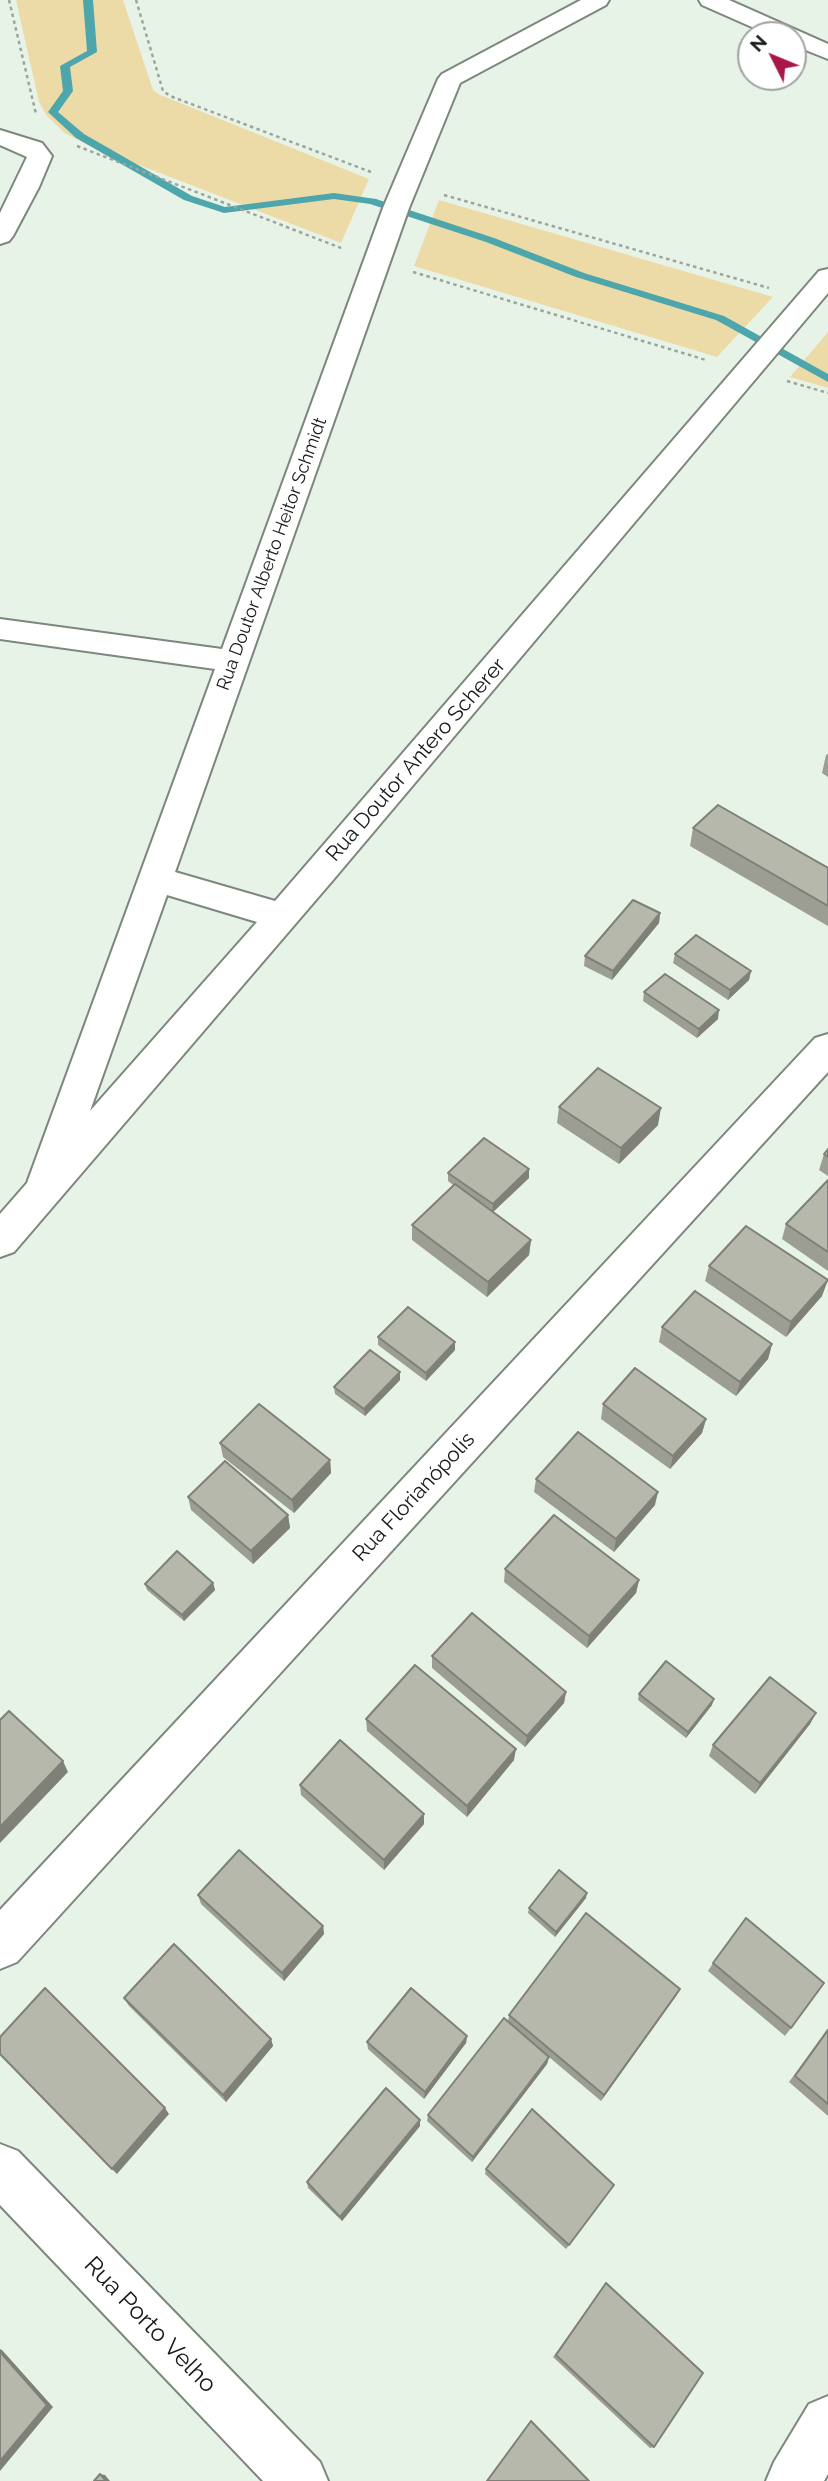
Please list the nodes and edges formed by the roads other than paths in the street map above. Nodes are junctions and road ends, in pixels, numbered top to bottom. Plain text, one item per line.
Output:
1 (598, 0) edge
2 (709, 0) edge
3 (757, 21) edge
4 (807, 43) edge
5 (828, 52) edge
6 (0, 137) edge
7 (0, 236) edge
8 (828, 277) edge
9 (0, 629) edge
10 (234, 660) junction
11 (156, 879) junction
12 (281, 916) junction
13 (828, 1048) edge
14 (44, 1189) junction
15 (0, 1241) edge
16 (0, 1945) edge
17 (0, 2169) edge
18 (828, 2423) edge
19 (301, 2481) edge
20 (793, 2481) edge

1 - 10 street, Rua Doutor Alberto Heitor Schmidt
2 - 3 street
4 - 5 street
6 - 7 street
8 - 12 street, Rua Doutor Antero Scherer
9 - 10 street
10 - 11 street, Rua Doutor Alberto Heitor Schmidt
11 - 12 street
11 - 14 street, Rua Doutor Alberto Heitor Schmidt
12 - 14 street, Rua Doutor Antero Scherer
13 - 16 street, Rua Florianópolis
14 - 15 street, Rua Doutor Antero Scherer
17 - 19 street, Rua Porto Velho
18 - 20 street

